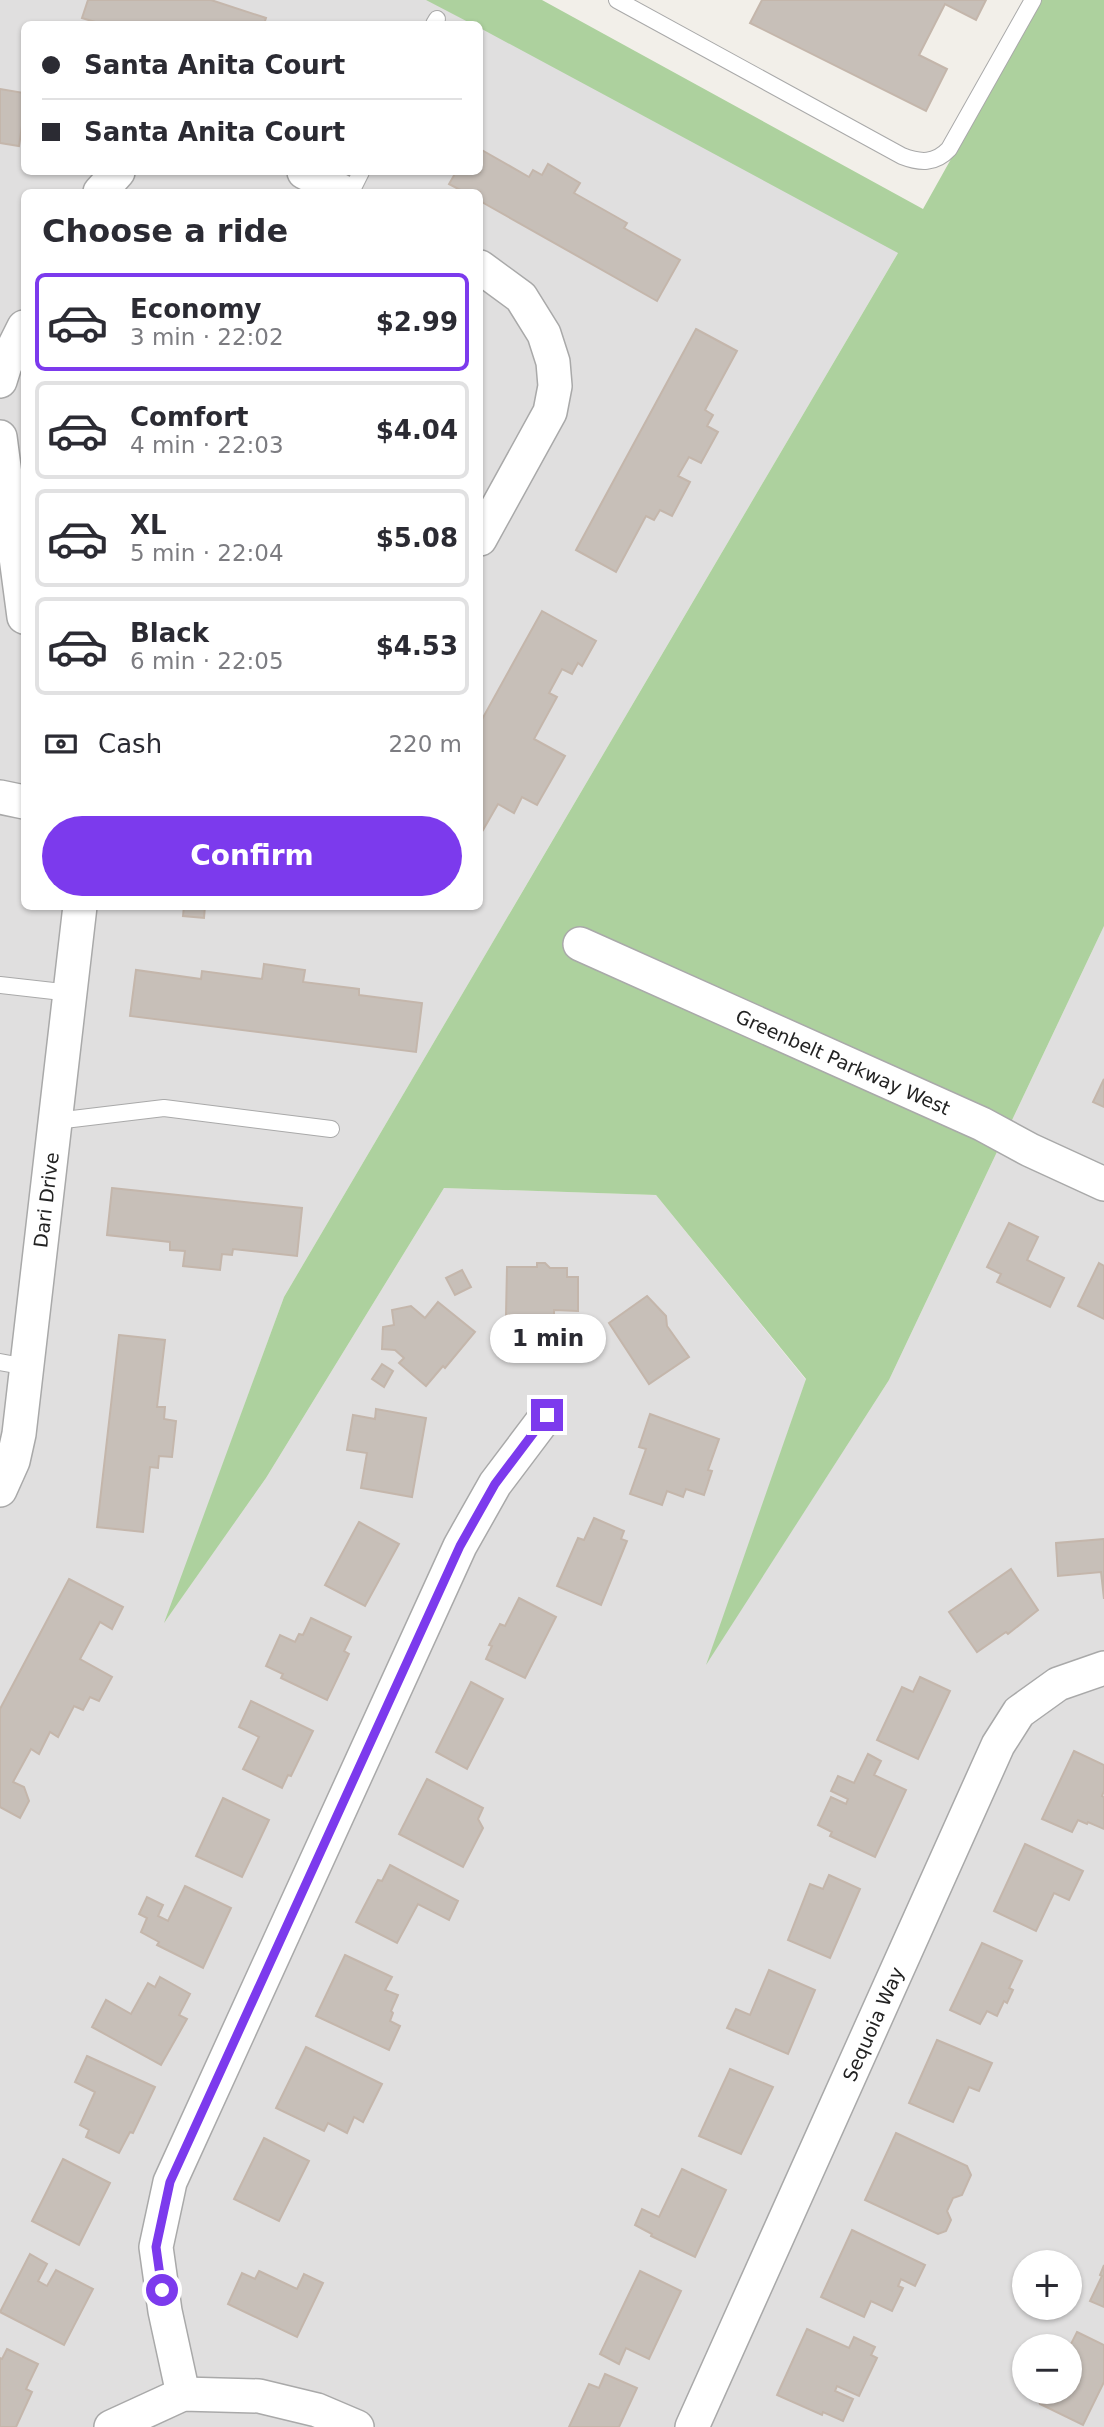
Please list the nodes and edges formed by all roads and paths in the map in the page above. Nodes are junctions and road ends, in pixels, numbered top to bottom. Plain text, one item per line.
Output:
1 (617, 0) edge
2 (1033, 0) edge
3 (114, 175) edge
4 (310, 175) edge
5 (103, 189) edge
6 (337, 189) edge
7 (483, 269) edge
8 (21, 333) edge
9 (0, 381) edge
10 (0, 437) edge
11 (483, 534) edge
12 (21, 594) edge
13 (0, 797) edge
14 (21, 801) edge
15 (80, 910) edge
16 (580, 944) dead end
17 (0, 985) edge
18 (71, 993) junction
19 (56, 1121) junction
20 (331, 1129) dead end
21 (1104, 1184) edge
22 (13, 1365) edge
23 (547, 1415) dead end
24 (0, 1490) edge
25 (1104, 1668) edge
26 (183, 2394) junction
27 (111, 2427) edge
28 (357, 2427) edge
29 (692, 2427) edge

1 - 2 lane
3 - 5 street
4 - 6 street
7 - 11 street
8 - 9 street
10 - 12 street
13 - 14 street
15 - 18 street, Dari Drive
16 - 21 street, Greenbelt Parkway West
17 - 18 lane
18 - 19 street, Dari Drive
19 - 20 lane
19 - 22 street, Dari Drive
22 - 24 street, Dari Drive
23 - 26 street
25 - 29 street, Sequoia Way
26 - 27 street
26 - 28 street

